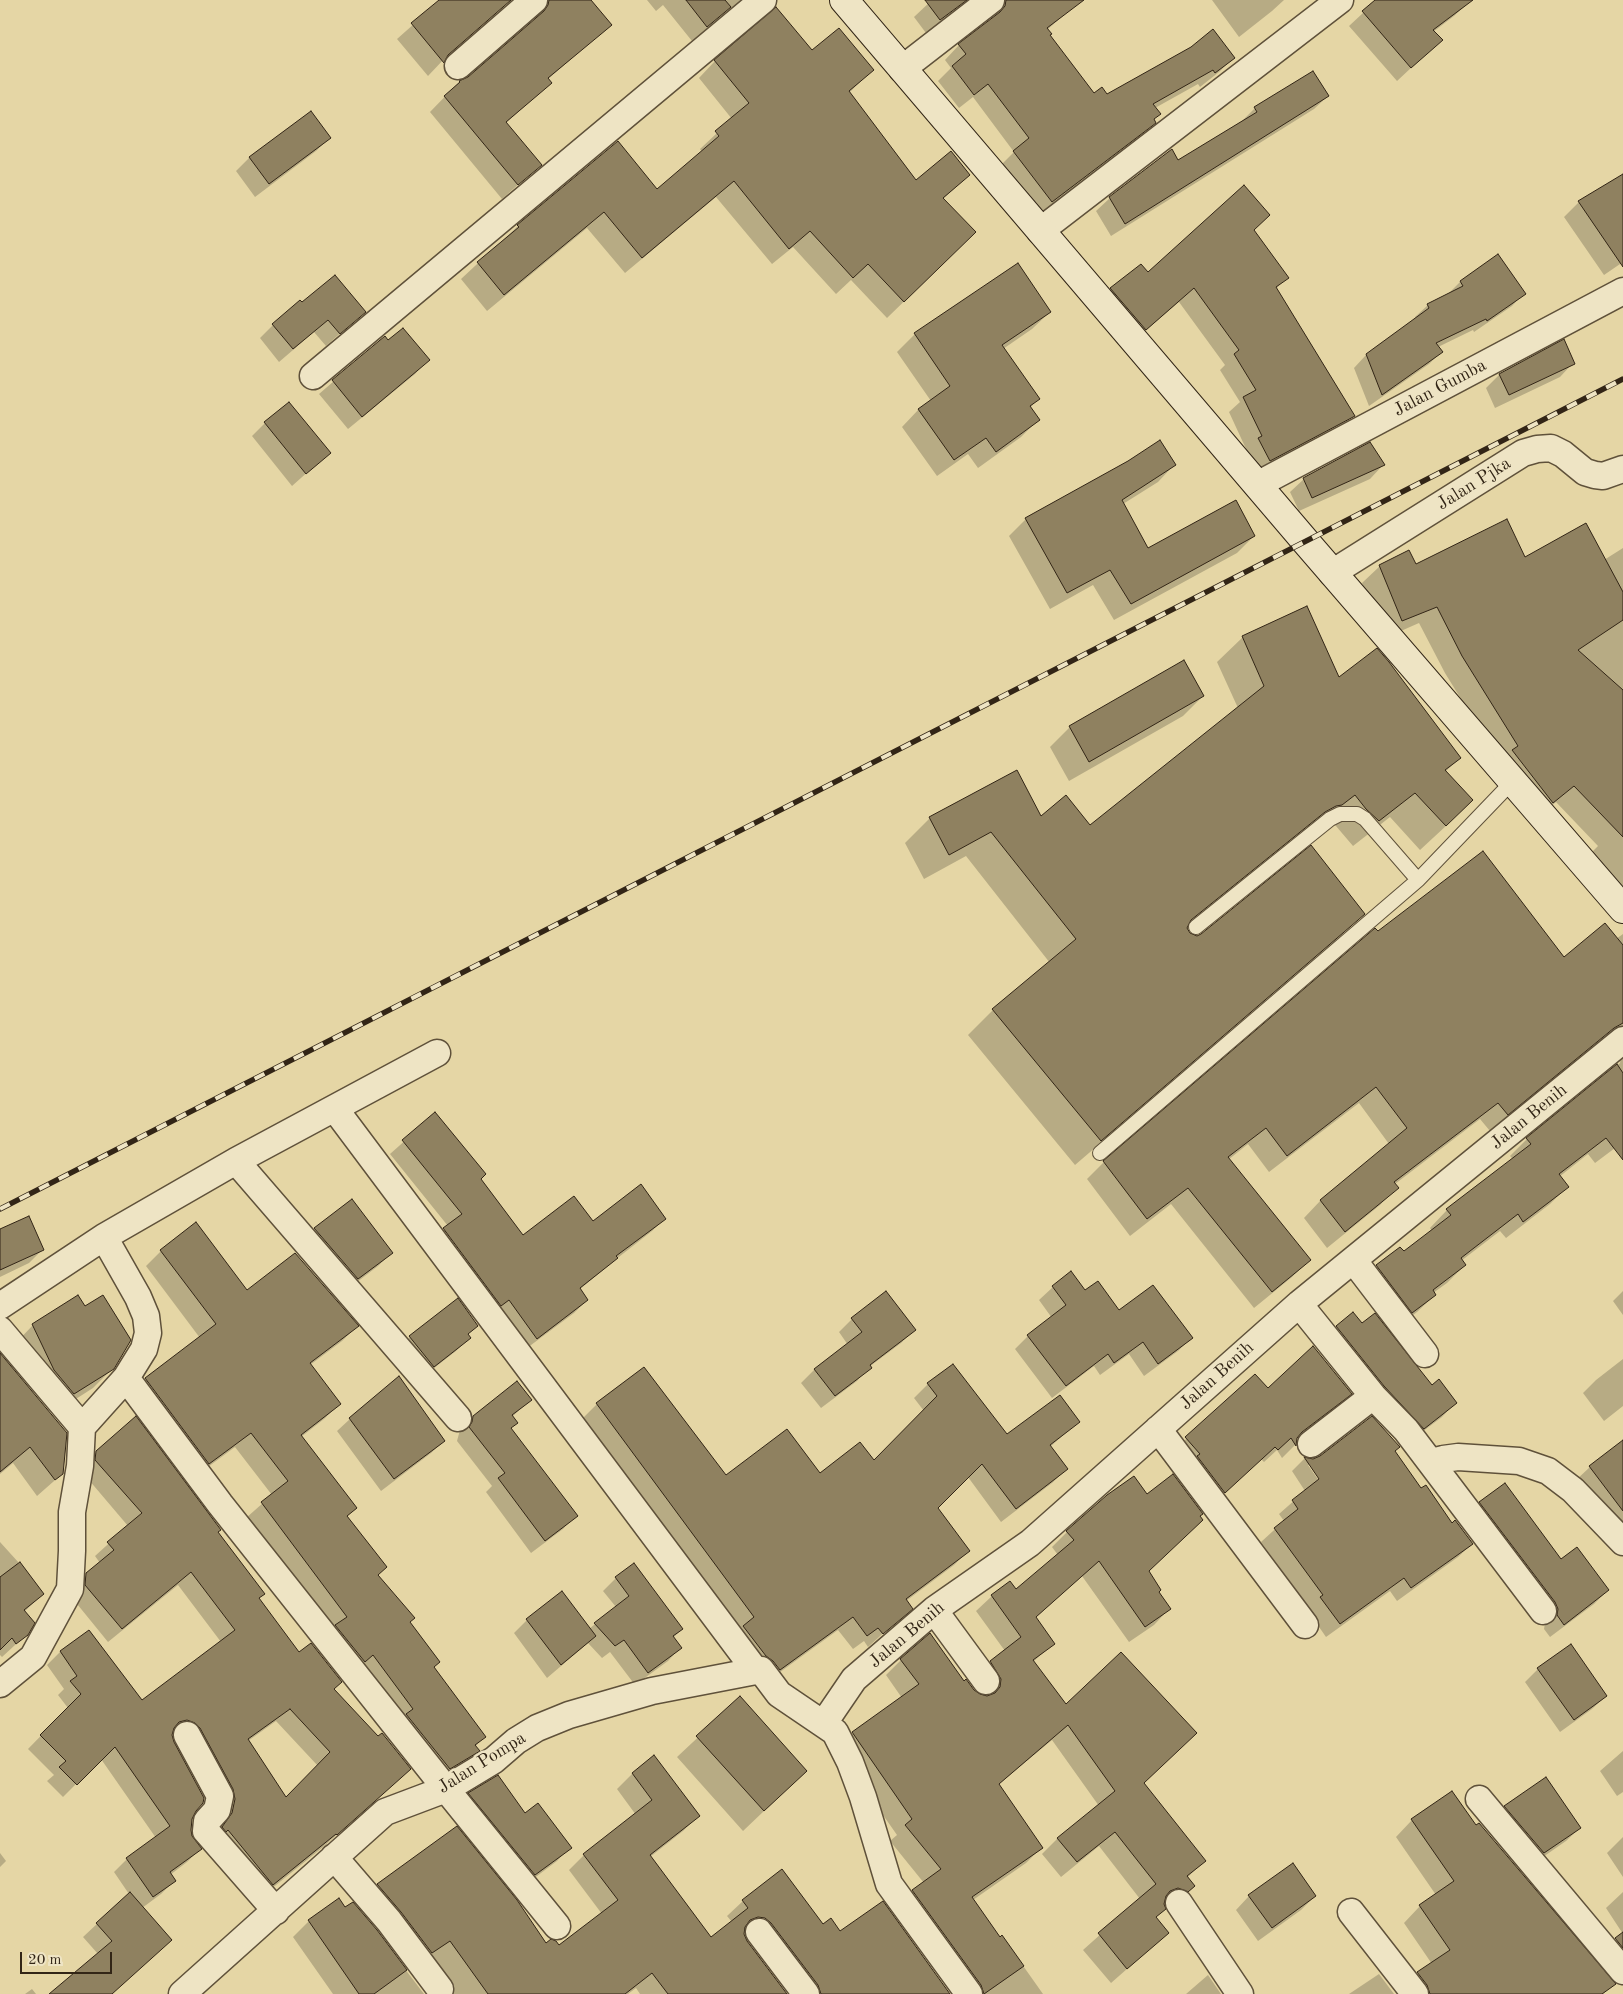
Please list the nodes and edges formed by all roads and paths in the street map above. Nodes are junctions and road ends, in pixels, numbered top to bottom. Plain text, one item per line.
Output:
1 (534, 0) edge
2 (763, 0) edge
3 (844, 0) edge
4 (991, 0) edge
5 (1340, 0) edge
6 (458, 66) dead end
7 (902, 69) junction
8 (1040, 231) junction
9 (1623, 291) edge
10 (313, 376) dead end
11 (1623, 469) edge
12 (1257, 485) junction
13 (1332, 572) junction
14 (1513, 781) junction
15 (1418, 880) junction
16 (1623, 909) edge
17 (1196, 927) dead end
18 (1623, 1040) edge
19 (437, 1053) dead end
20 (335, 1109) junction
21 (1100, 1153) dead end
22 (236, 1161) junction
23 (104, 1237) junction
24 (1354, 1261) junction
25 (1299, 1304) junction
26 (0, 1306) edge
27 (0, 1330) edge
28 (1426, 1354) dead end
29 (126, 1378) junction
30 (1373, 1396) junction
31 (458, 1418) dead end
32 (82, 1427) junction
33 (1158, 1429) junction
34 (1311, 1444) dead end
35 (1431, 1462) junction
36 (1623, 1542) edge
37 (934, 1610) junction
38 (1543, 1611) dead end
39 (1305, 1624) dead end
40 (755, 1670) junction
41 (986, 1681) dead end
42 (0, 1684) edge
43 (824, 1723) junction
44 (187, 1735) dead end
45 (446, 1790) junction
46 (1479, 1799) dead end
47 (334, 1857) junction
48 (1179, 1903) dead end
49 (276, 1911) junction
50 (1351, 1912) dead end
51 (557, 1926) dead end
52 (759, 1932) dead end
53 (1623, 1971) edge
54 (440, 1989) dead end
55 (182, 1994) edge
56 (806, 1994) edge
57 (968, 1994) edge
58 (1240, 1994) edge
59 (1415, 1994) edge

1 - 6 street
2 - 10 street
3 - 7 street
4 - 7 street
5 - 8 street
7 - 8 street
8 - 12 street
9 - 12 street, Jalan Gumba
11 - 13 street, Jalan Pjka
12 - 13 street
13 - 14 street
14 - 15 lane
14 - 16 street
15 - 17 lane
15 - 21 lane
18 - 24 street, Jalan Benih
19 - 20 street
20 - 22 street
20 - 40 street
22 - 23 street
22 - 31 street
23 - 26 street
23 - 29 street
24 - 25 street, Jalan Benih
24 - 28 street
25 - 30 street
25 - 33 street, Jalan Benih
27 - 32 street
29 - 32 street
29 - 45 street
30 - 34 street
30 - 35 street
32 - 42 street
33 - 37 street, Jalan Benih
33 - 39 street
35 - 36 street
35 - 38 street
37 - 41 street
37 - 43 street, Jalan Benih
40 - 43 street
40 - 45 street, Jalan Pompa
43 - 57 street
44 - 49 street
45 - 47 street, Jalan Pompa
45 - 51 street
46 - 53 street
47 - 49 street, Jalan Pompa
47 - 54 street
48 - 58 street
49 - 55 street, Jalan Pompa
50 - 59 street
52 - 56 street

